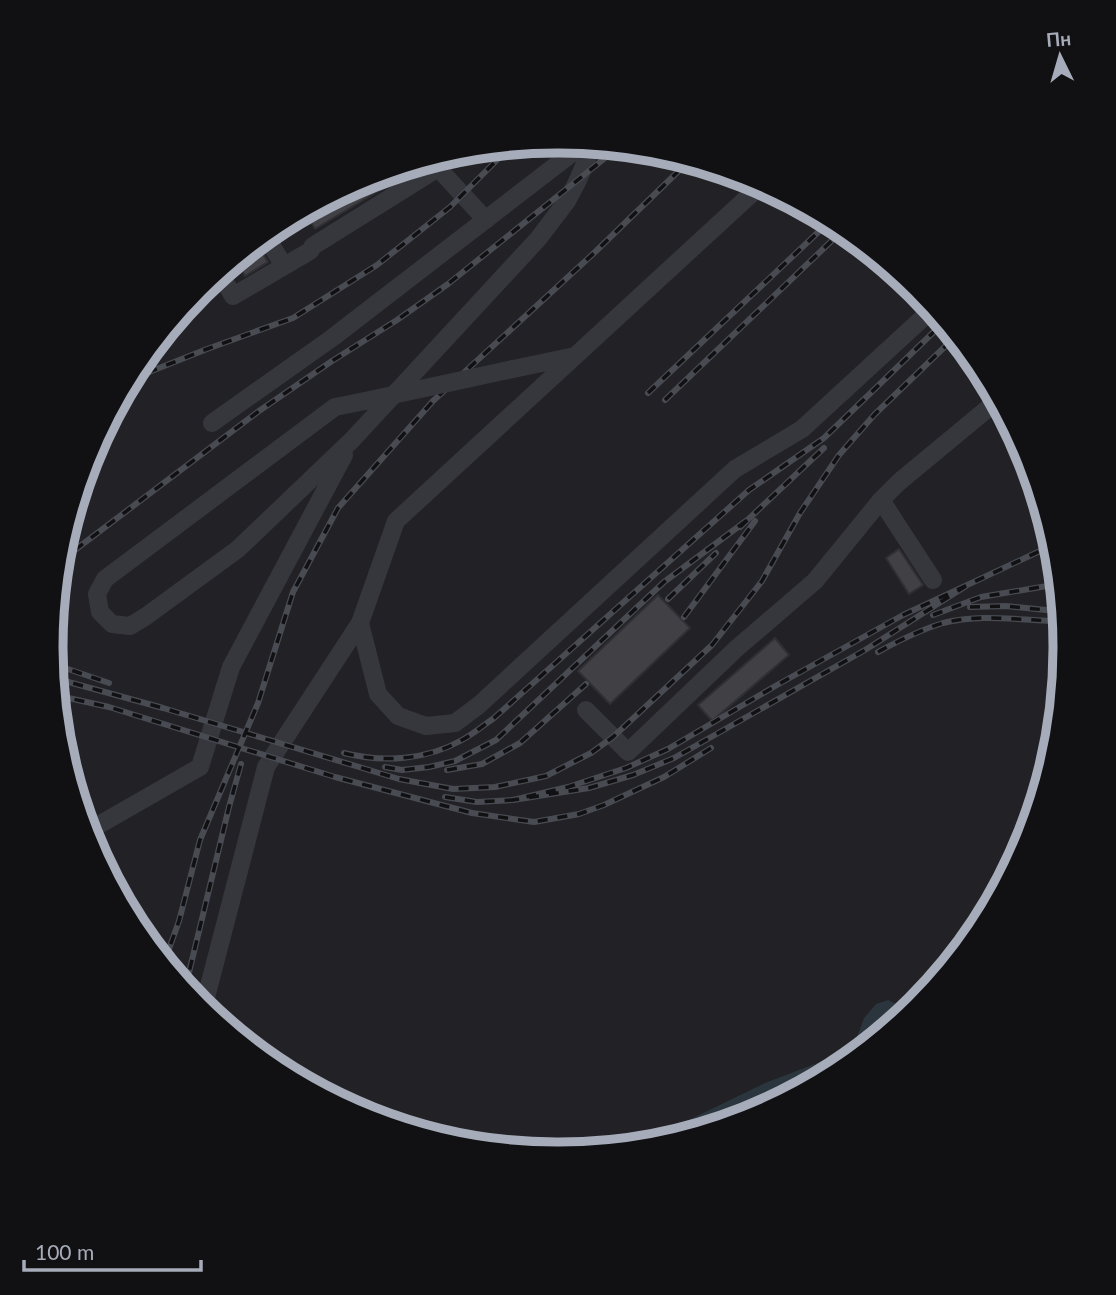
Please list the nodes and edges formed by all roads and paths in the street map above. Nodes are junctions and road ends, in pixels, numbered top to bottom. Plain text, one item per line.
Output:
1 (572, 153) edge
2 (589, 154) edge
3 (439, 167) edge
4 (423, 171) edge
5 (753, 193) edge
6 (486, 220) junction
7 (271, 245) edge
8 (284, 266) junction
9 (224, 282) edge
10 (925, 316) edge
11 (576, 355) junction
12 (990, 406) edge
13 (212, 423) dead end
14 (352, 440) junction
15 (881, 500) junction
16 (933, 580) dead end
17 (360, 623) junction
18 (586, 710) dead end
19 (97, 826) edge
20 (206, 996) edge

1 - 6 lane
2 - 14 lane
3 - 6 lane
4 - 8 lane
5 - 11 lane
6 - 13 lane
7 - 8 lane
8 - 9 lane
10 - 17 lane
11 - 14 lane, bridge
11 - 17 lane
12 - 15 lane
14 - 19 lane
15 - 16 lane
15 - 18 lane
17 - 20 lane

